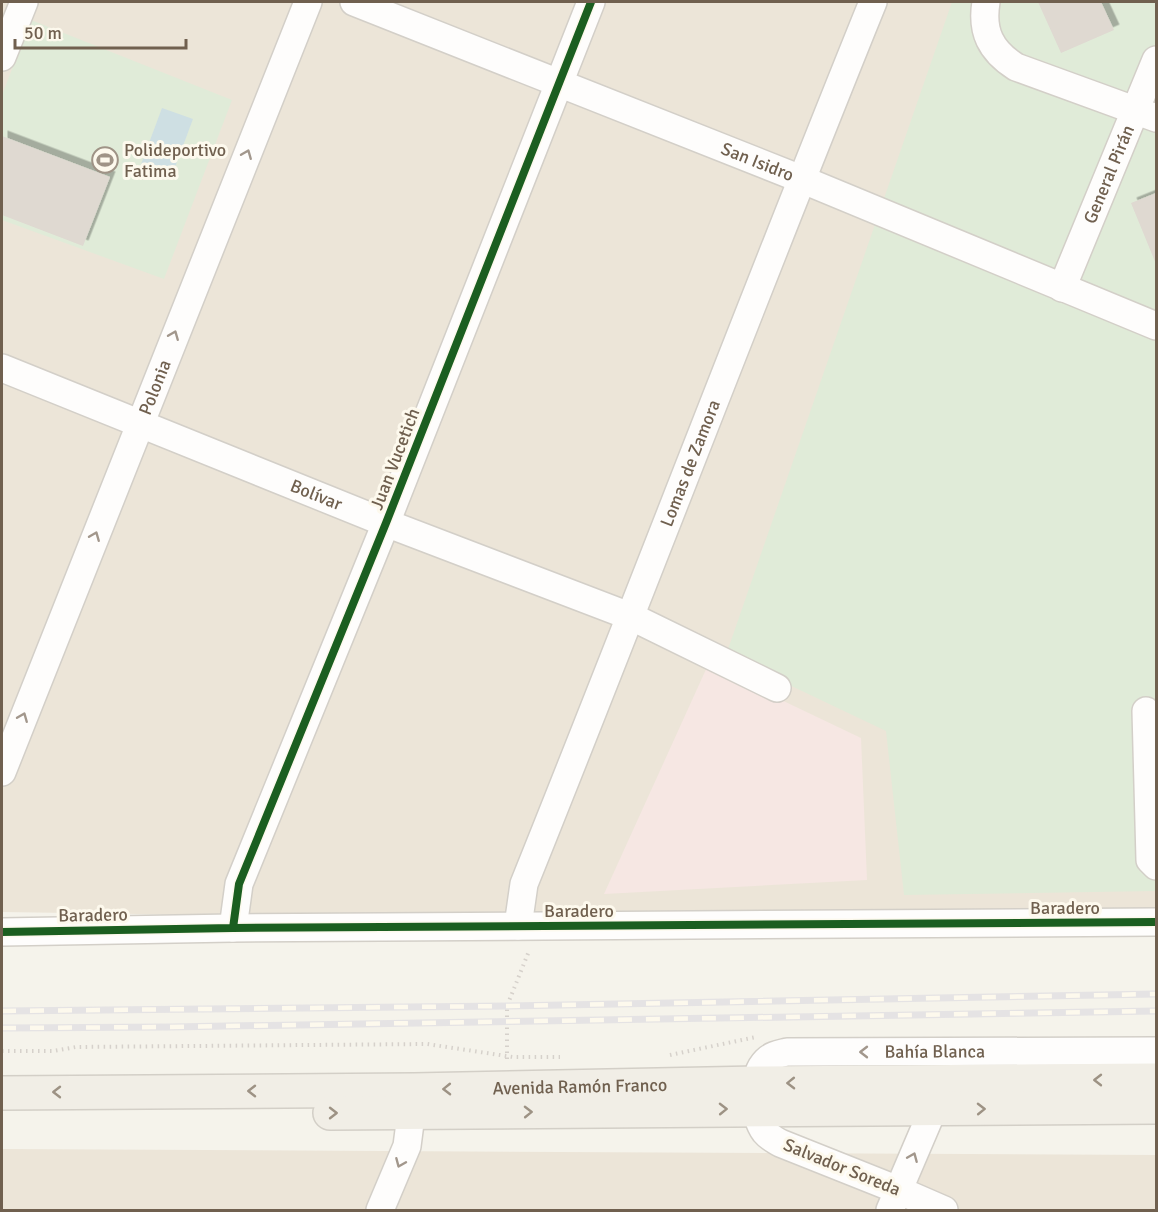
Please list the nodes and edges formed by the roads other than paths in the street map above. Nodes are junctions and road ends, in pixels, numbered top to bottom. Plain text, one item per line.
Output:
1 (24, 2) edge
2 (308, 2) edge
3 (354, 2) edge
4 (591, 2) edge
5 (873, 2) edge
6 (986, 2) edge
7 (2, 57) edge
8 (1156, 60) edge
9 (558, 83) junction
10 (1147, 114) edge
11 (801, 179) junction
12 (1062, 288) junction
13 (1156, 326) edge
14 (2, 368) edge
15 (139, 423) junction
16 (386, 523) junction
17 (632, 617) junction
18 (777, 688) dead end
19 (1146, 711) dead end
20 (2, 772) edge
21 (1156, 866) edge
22 (1156, 922) edge
23 (529, 926) junction
24 (233, 928) junction
25 (2, 932) edge
26 (1156, 1051) edge
27 (985, 1053) junction
28 (1156, 1080) edge
29 (2, 1093) edge
30 (939, 1095) junction
31 (756, 1096) junction
32 (413, 1102) junction
33 (1156, 1107) edge
34 (2, 1115) edge
35 (894, 1200) edge
36 (380, 1210) edge
37 (944, 1210) edge

1 - 7 street
15 -> 2 street, Polonia
3 - 9 street, San Isidro
4 - 9 street, Juan Vucetich
5 - 11 street, Lomas de Zamora
6 - 10 street
8 - 10 street, General Pirán
9 - 11 street, San Isidro
9 - 16 street, Juan Vucetich
10 - 12 street, General Pirán
11 - 12 street, San Isidro
11 - 17 street, Lomas de Zamora
12 - 13 street, San Isidro
14 - 15 street, Bolívar
15 - 16 street, Bolívar
20 -> 15 street, Polonia
16 - 17 street, Bolívar
16 - 24 street, Juan Vucetich
17 - 18 street, Bolívar
17 - 23 street, Lomas de Zamora
19 - 21 street
22 - 23 street, Baradero
23 - 24 street, Baradero
24 - 25 street, Baradero
26 - 27 street, Bahía Blanca
27 - 30 street
27 -> 31 street, Bahía Blanca
28 -> 30 main road, Avenida Ramón Franco
32 -> 29 main road, Avenida Ramón Franco
30 - 31 main road, Avenida Ramón Franco
30 -> 33 main road, Avenida Ramón Franco
35 -> 30 street
31 - 32 main road, Avenida Ramón Franco
31 - 35 street, Salvador Soreda
34 -> 32 main road, Avenida Ramón Franco
32 -> 36 street
35 - 37 street, Salvador Soreda

